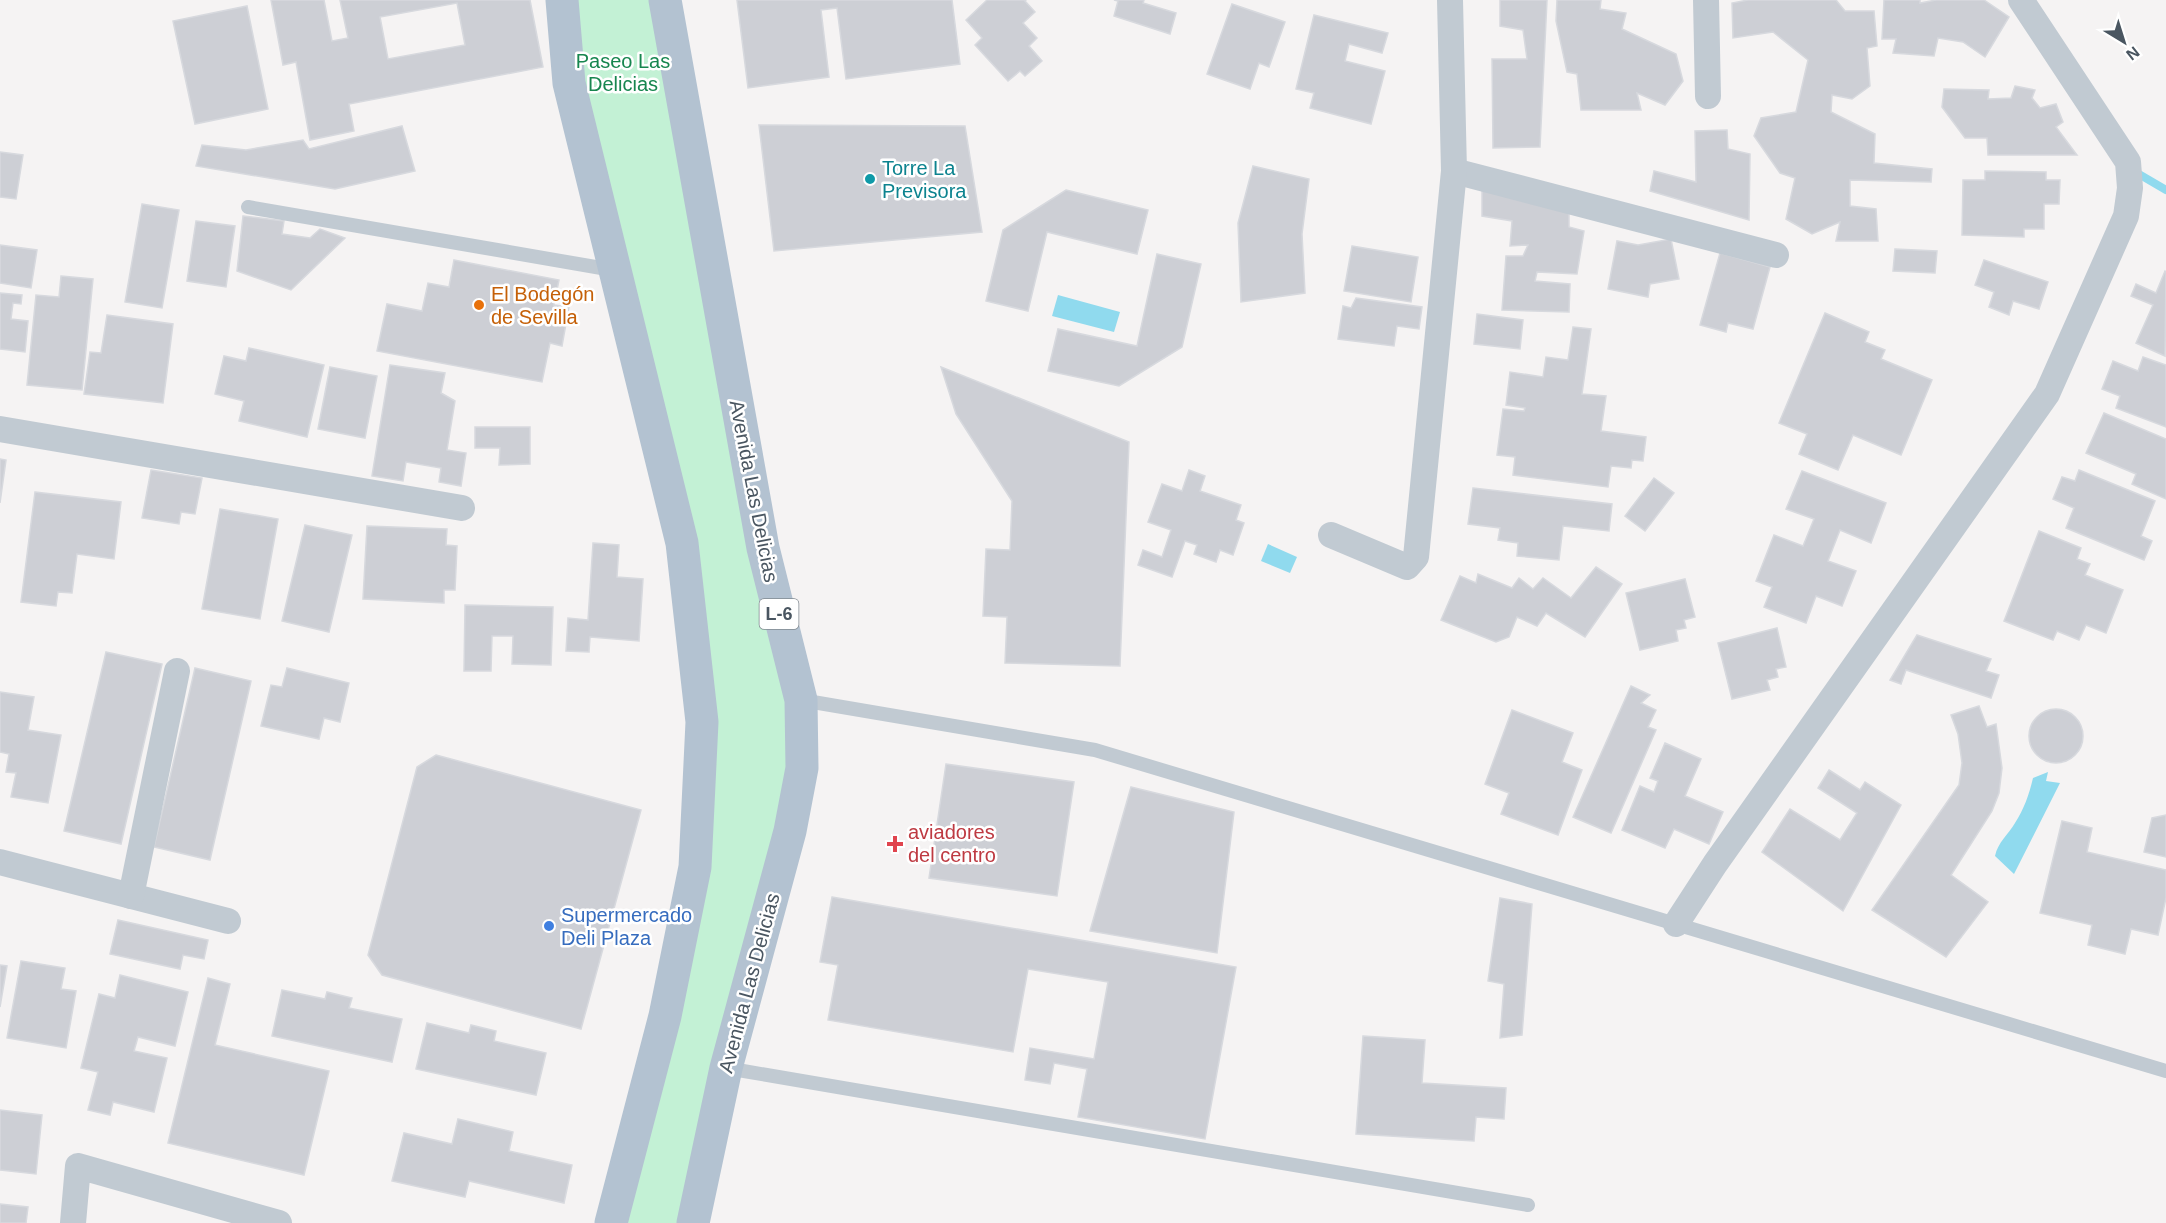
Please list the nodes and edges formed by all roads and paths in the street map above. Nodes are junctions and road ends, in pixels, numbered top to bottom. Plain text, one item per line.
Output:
1 (561, 0) edge
2 (665, 0) edge
3 (1450, 0) edge
4 (1706, 0) edge
5 (2020, 0) edge
6 (1708, 96) dead end
7 (1454, 171) junction
8 (248, 207) dead end
9 (1776, 255) dead end
10 (615, 270) junction
11 (0, 429) edge
12 (462, 508) dead end
13 (1331, 535) dead end
14 (177, 672) dead end
15 (801, 700) junction
16 (0, 862) edge
17 (131, 896) junction
18 (228, 921) dead end
19 (1676, 924) junction
20 (726, 1068) junction
21 (2166, 1071) edge
22 (1528, 1205) dead end
23 (73, 1223) edge
24 (279, 1223) edge
25 (611, 1223) edge
26 (693, 1223) edge

1 - 10 main road
2 - 15 main road, Avenida Las Delicias / L-6
3 - 7 street
4 - 6 street
5 - 19 street
7 - 9 street
7 - 13 street
8 - 10 lane
10 - 25 main road
11 - 12 street
14 - 17 street
15 - 19 lane
15 - 20 main road, Avenida Las Delicias / L-6
16 - 17 street
17 - 18 street
19 - 21 lane
20 - 22 lane
20 - 26 main road, Avenida Las Delicias / L-6
23 - 24 street

